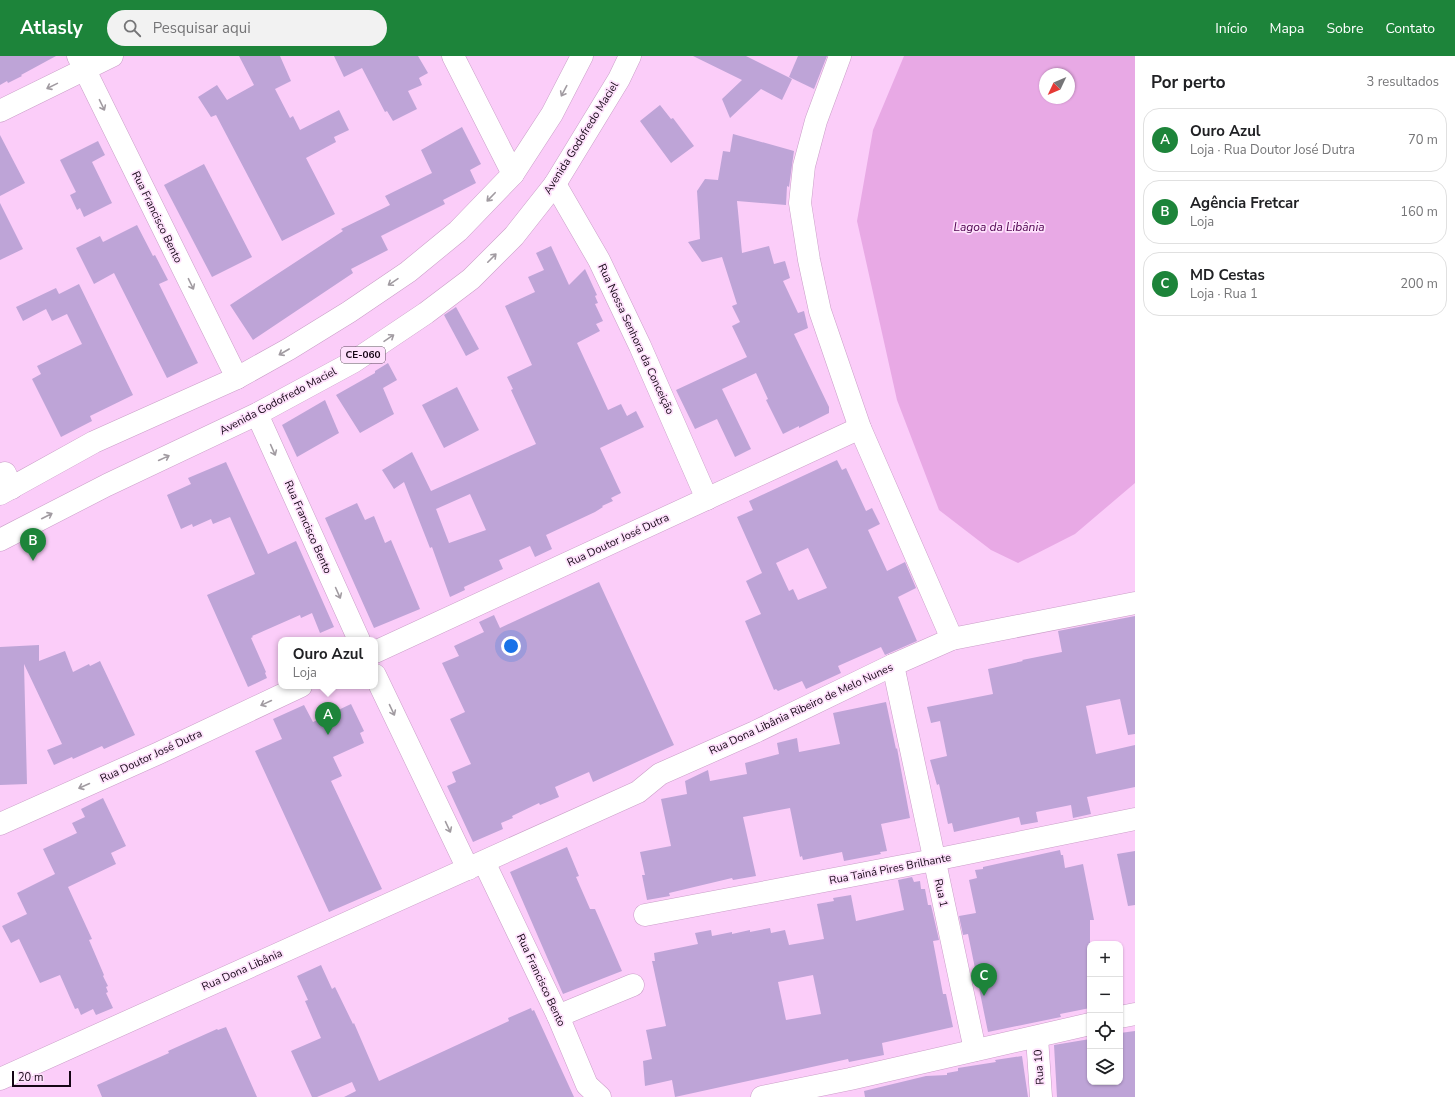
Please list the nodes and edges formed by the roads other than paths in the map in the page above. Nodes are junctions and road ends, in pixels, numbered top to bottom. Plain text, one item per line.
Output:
1 (112, 56) edge
2 (453, 56) edge
3 (582, 56) edge
4 (630, 56) edge
5 (840, 56) edge
6 (81, 63) edge
7 (0, 111) edge
8 (513, 174) junction
9 (555, 184) junction
10 (237, 378) junction
11 (257, 414) junction
12 (860, 428) junction
13 (6, 485) edge
14 (707, 499) junction
15 (0, 540) edge
16 (1135, 602) edge
17 (358, 637) edge
18 (952, 639) junction
19 (378, 651) edge
20 (893, 665) junction
21 (378, 681) edge
22 (295, 689) edge
23 (1135, 819) edge
24 (0, 824) edge
25 (934, 860) junction
26 (476, 865) junction
27 (645, 915) dead end
28 (634, 985) dead end
29 (1135, 1014) edge
30 (558, 1016) junction
31 (1123, 1016) edge
32 (1087, 1025) edge
33 (1038, 1037) junction
34 (975, 1050) junction
35 (0, 1079) edge
36 (851, 1088) edge
37 (599, 1096) edge
38 (762, 1097) edge
39 (1041, 1097) edge

1 - 6 street
2 - 8 street
3 -> 8 street
4 - 9 street, Avenida Godofredo Maciel / CE-060
5 - 12 street
6 -> 7 street
6 -> 10 street, Rua Francisco Bento
8 -> 10 street
11 -> 9 street, Avenida Godofredo Maciel / CE-060
9 - 14 street, Rua Nossa Senhora da Conceição
10 - 13 street
15 -> 11 street, Avenida Godofredo Maciel / CE-060
11 -> 17 street, Rua Francisco Bento
12 - 14 street, Rua Doutor José Dutra
12 - 18 street
14 - 19 street, Rua Doutor José Dutra
16 - 18 street, Rua Dona Libânia Ribeiro de Melo Nunes
18 - 20 street, Rua Dona Libânia Ribeiro de Melo Nunes
20 - 25 street, Rua 1
20 - 26 street, Rua Dona Libânia Ribeiro de Melo Nunes
21 -> 26 street, Rua Francisco Bento
22 -> 24 street, Rua Doutor José Dutra
23 - 25 street, Rua Tainá Pires Brilhante
25 - 27 street, Rua Tainá Pires Brilhante
25 - 34 street, Rua 1
26 - 30 street, Rua Francisco Bento
26 - 35 street, Rua Dona Libânia
28 - 30 street
29 - 31 street
30 - 37 street, Rua Francisco Bento
32 - 33 street
33 - 34 street
33 - 39 street, Rua 10
34 - 36 street
36 - 38 street

